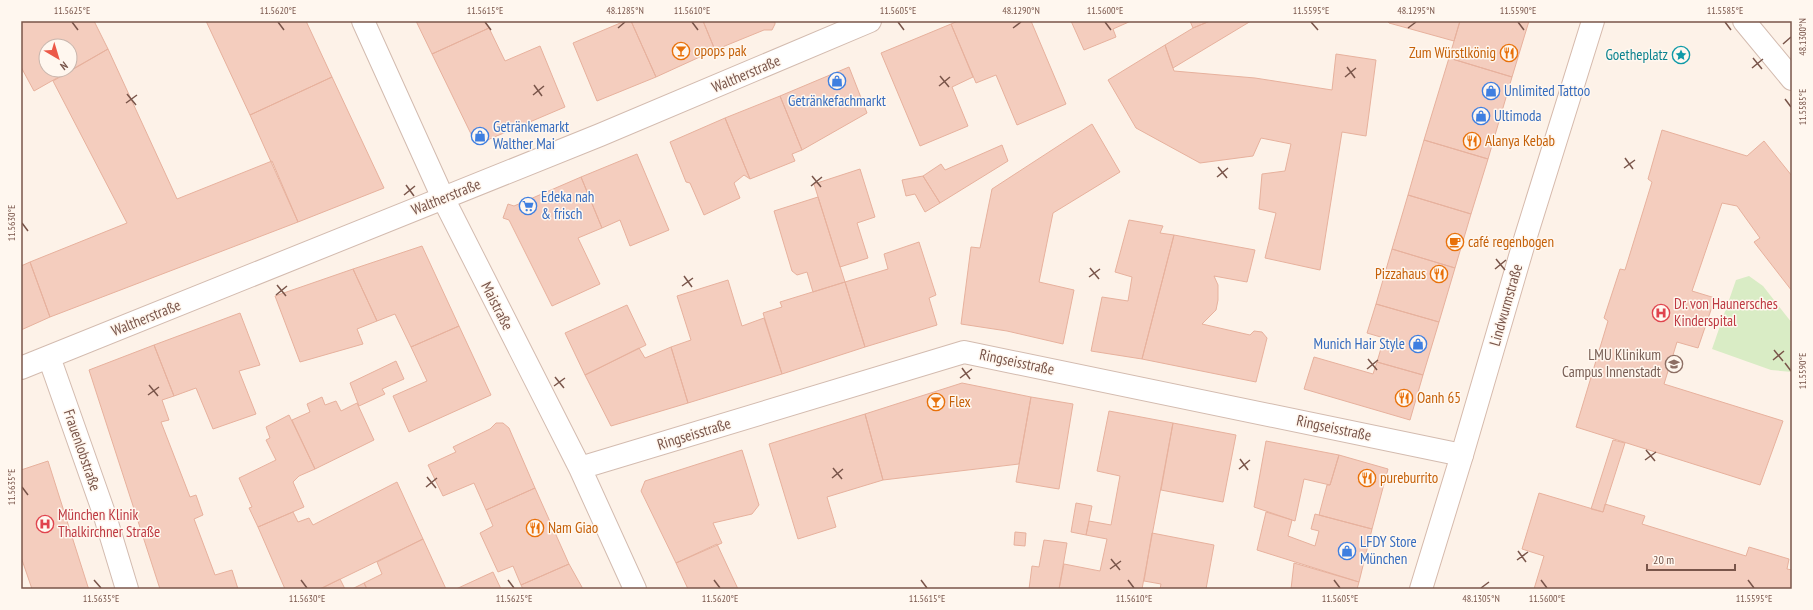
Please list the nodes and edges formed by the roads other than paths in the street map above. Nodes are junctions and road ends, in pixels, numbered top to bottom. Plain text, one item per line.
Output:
1 (363, 21) edge
2 (870, 21) edge
3 (1593, 21) edge
4 (1744, 21) edge
5 (1792, 80) edge
6 (443, 198) junction
7 (49, 357) junction
8 (21, 368) edge
9 (1462, 455) junction
10 (580, 468) junction
11 (127, 589) edge
12 (635, 589) edge
13 (1421, 589) edge

1 - 6 street, Maistraße
2 - 6 street, Waltherstraße
3 - 9 street, Lindwurmstraße
4 - 5 street
6 - 7 street, Waltherstraße
6 - 10 street, Maistraße
7 - 8 street, Waltherstraße
7 - 11 street, Frauenlobstraße
9 - 10 street, Ringseisstraße
9 - 13 street, Lindwurmstraße
10 - 12 street, Maistraße

